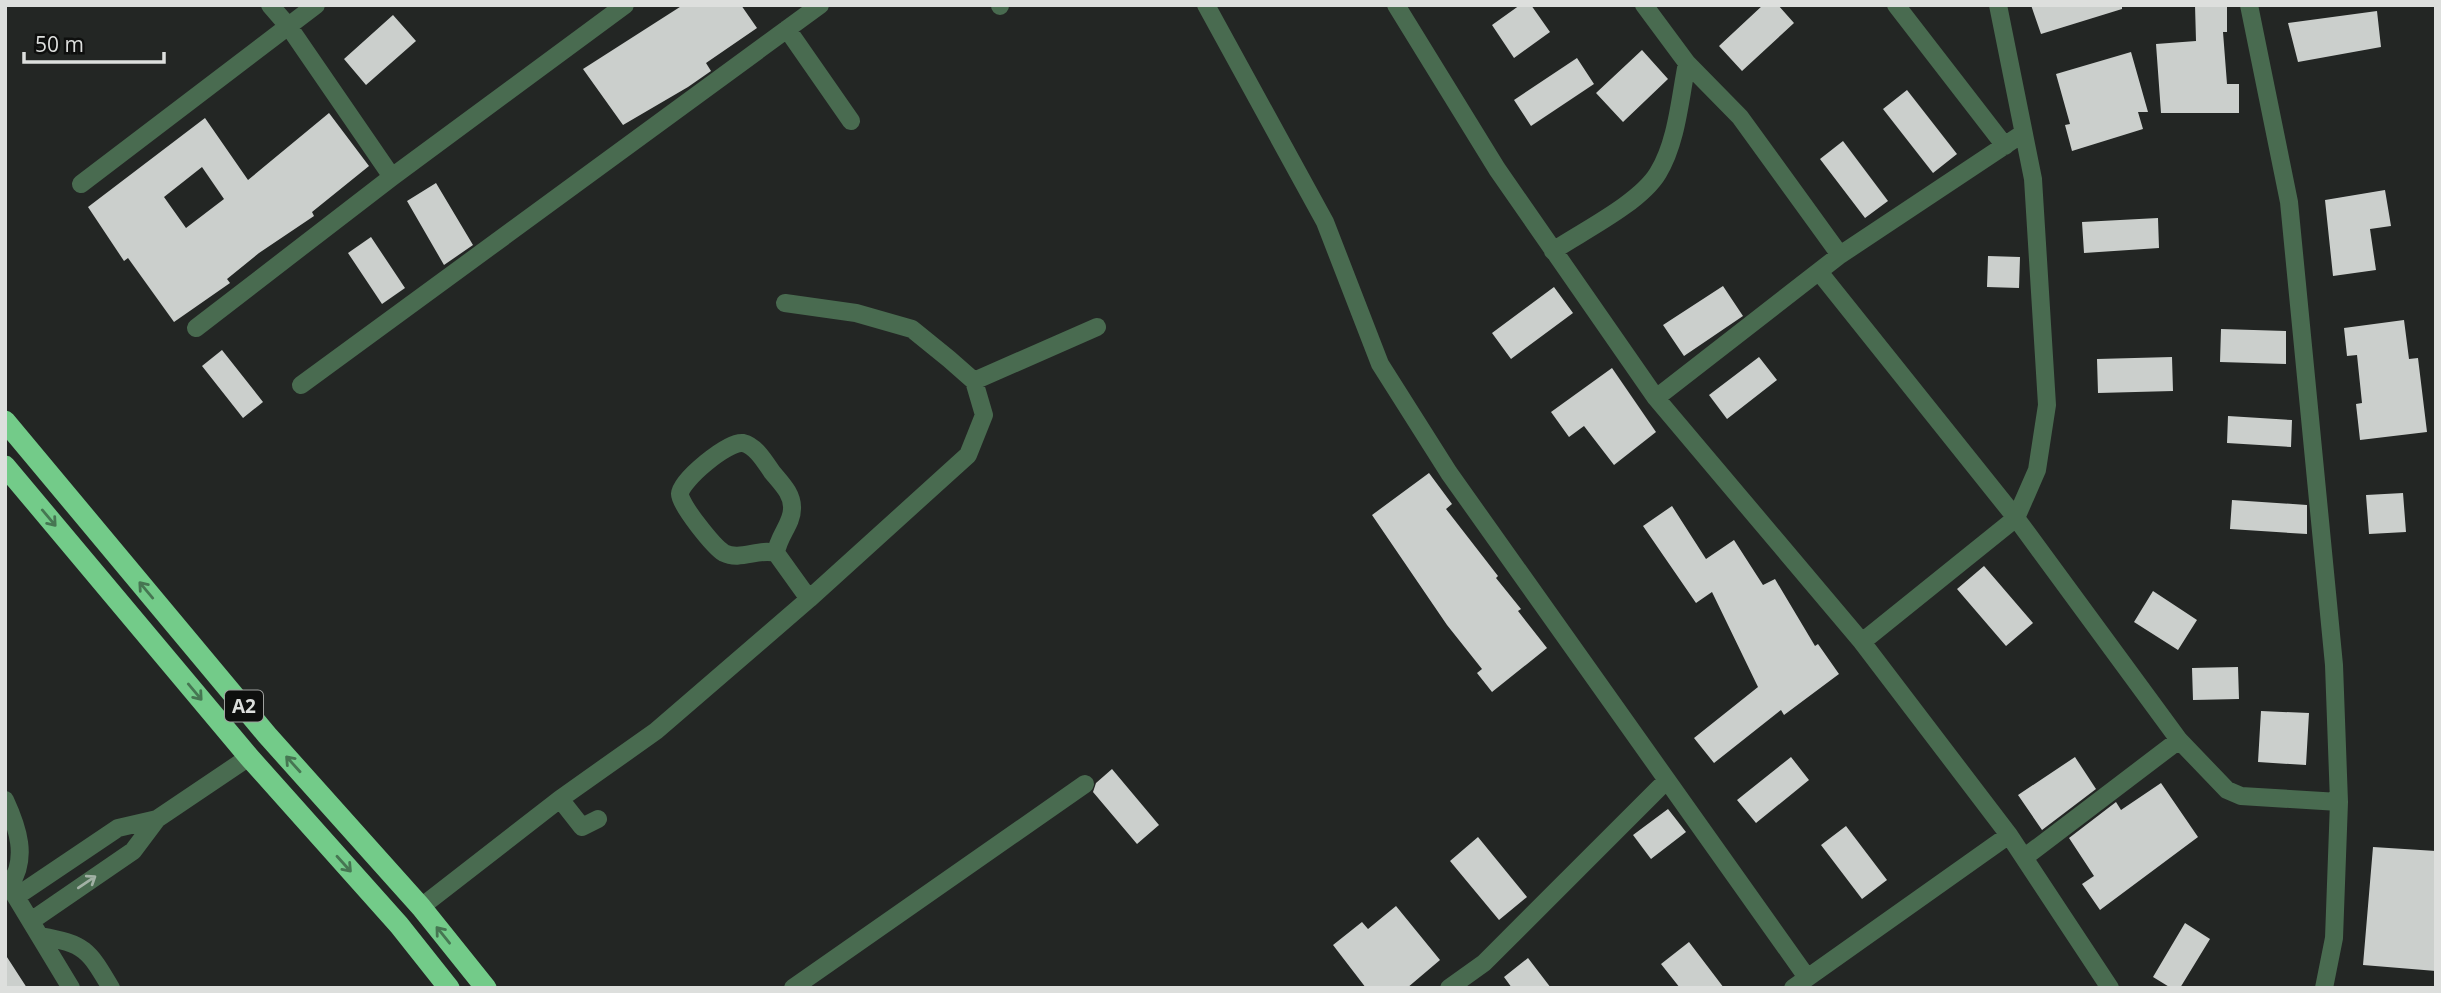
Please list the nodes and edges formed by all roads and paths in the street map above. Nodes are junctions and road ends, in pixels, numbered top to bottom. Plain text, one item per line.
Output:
1 (270, 5) edge
2 (316, 5) edge
3 (625, 5) edge
4 (820, 5) edge
5 (1206, 5) edge
6 (1396, 5) edge
7 (1644, 5) edge
8 (1896, 5) edge
9 (1997, 5) edge
10 (2249, 5) edge
11 (289, 27) junction
12 (787, 29) junction
13 (1688, 63) junction
14 (851, 121) dead end
15 (2022, 134) junction
16 (2005, 146) junction
17 (393, 177) junction
18 (81, 184) dead end
19 (1553, 251) junction
20 (1840, 255) junction
21 (1820, 273) junction
22 (785, 303) dead end
23 (1097, 327) dead end
24 (196, 328) dead end
25 (974, 382) junction
26 (300, 385) dead end
27 (1656, 398) junction
28 (5, 421) edge
29 (5, 466) edge
30 (2016, 518) junction
31 (776, 553) junction
32 (809, 599) junction
33 (1862, 642) junction
34 (2179, 740) junction
35 (249, 757) junction
36 (1667, 780) junction
37 (1085, 784) dead end
38 (560, 799) junction
39 (5, 800) edge
40 (2339, 802) junction
41 (157, 819) junction
42 (598, 819) dead end
43 (2009, 835) junction
44 (2025, 857) junction
45 (10, 887) edge
46 (421, 908) junction
47 (35, 929) junction
48 (1800, 982) edge
49 (71, 988) edge
50 (111, 988) edge
51 (449, 988) edge
52 (486, 988) edge
53 (793, 988) edge
54 (1449, 988) edge
55 (2109, 988) edge
56 (2324, 988) edge

1 - 11 street
2 - 11 street
3 - 17 street
4 - 12 street
5 - 36 street
6 - 19 street
7 - 13 street
8 - 16 street
9 - 15 street
10 - 40 street
11 - 17 street
11 - 18 street
12 - 14 street
12 - 26 street
13 - 19 street
13 - 20 street
15 - 16 street
15 - 30 street
16 - 20 street
17 - 24 street
19 - 27 street
20 - 21 street
21 - 27 street
21 - 30 street
22 - 25 street
23 - 25 street
25 - 32 street
27 - 33 street
46 -> 28 highway, A2
29 -> 35 highway, A2
30 - 33 street
30 - 34 street
31 - 31 street
31 - 32 street
32 - 38 street
33 - 43 street
34 - 40 street
34 - 44 street
35 - 41 street
35 -> 51 highway, A2
36 - 48 street
36 - 54 street
37 - 53 street
38 - 42 street
38 - 46 street
39 - 45 street
40 - 56 street
41 - 45 street
47 -> 41 street
43 - 44 street
43 - 48 street
44 - 55 street
45 - 47 street
52 -> 46 highway, A2
47 - 49 street
47 - 50 street

